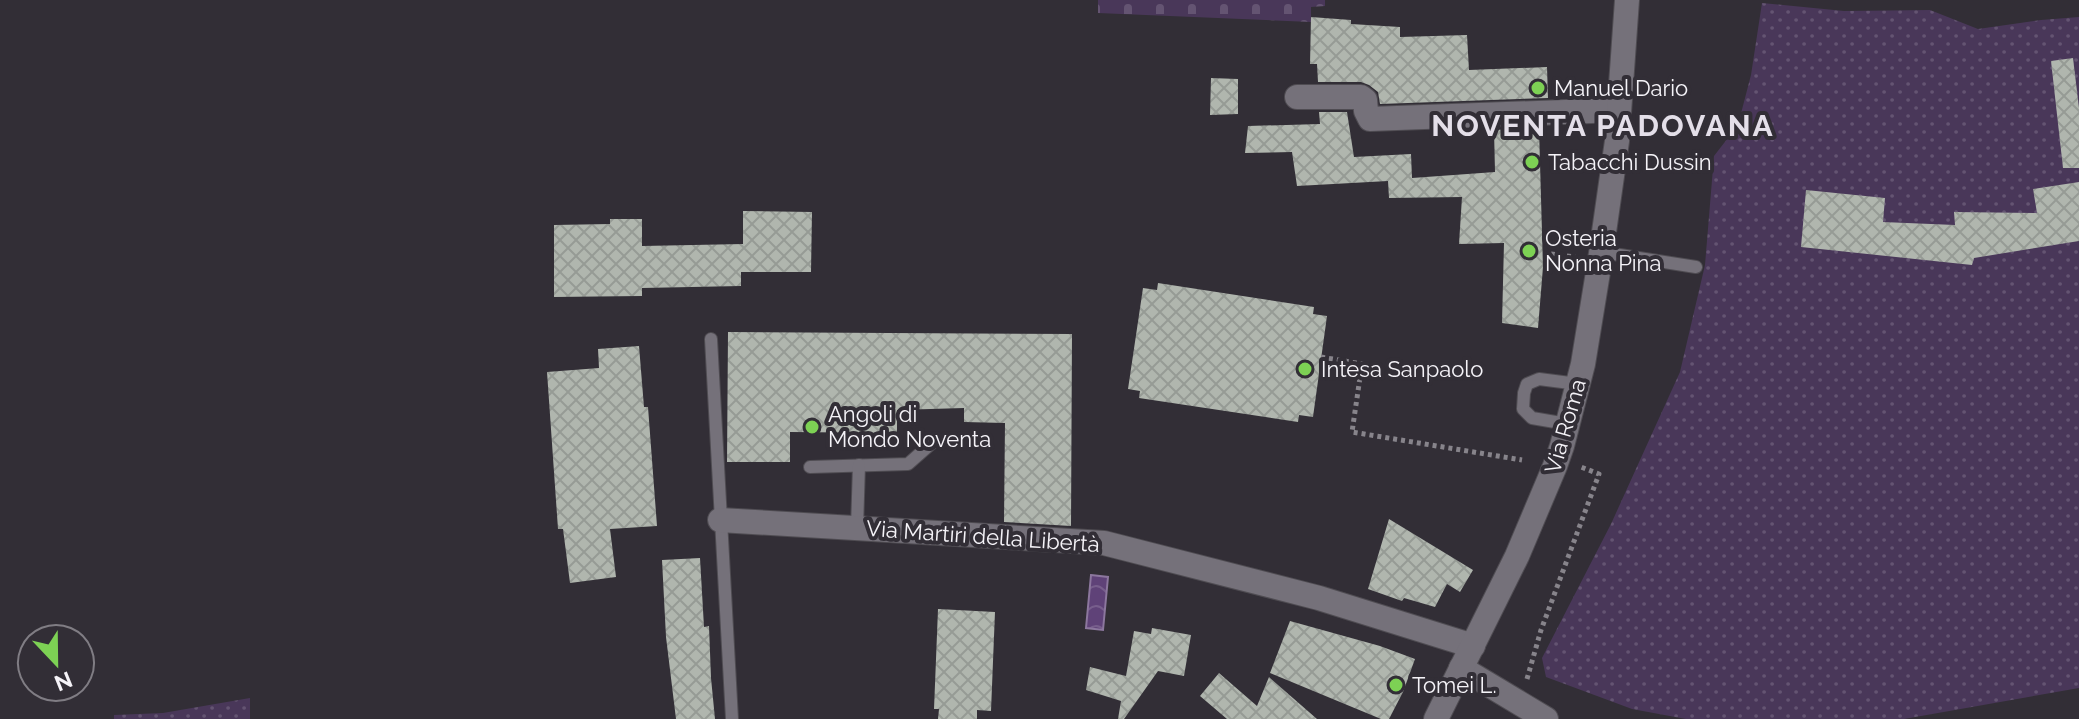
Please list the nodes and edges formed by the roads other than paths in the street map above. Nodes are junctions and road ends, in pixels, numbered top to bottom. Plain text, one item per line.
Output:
1 (1627, 0) edge
2 (1297, 97) dead end
3 (1619, 110) junction
4 (1601, 252) junction
5 (1696, 267) dead end
6 (711, 339) dead end
7 (1578, 384) junction
8 (1567, 424) junction
9 (933, 442) dead end
10 (859, 465) junction
11 (810, 467) dead end
12 (720, 520) junction
13 (857, 528) junction
14 (1473, 646) junction
15 (1461, 668) junction
16 (732, 719) edge
17 (1436, 719) edge
18 (1546, 719) edge

1 - 3 street, Via Roma
2 - 3 street
3 - 4 street, Via Roma
4 - 5 lane
4 - 7 street, Via Roma
6 - 12 lane
7 - 8 street, Via Roma
7 - 8 lane
8 - 14 street, Via Roma
9 - 10 lane
10 - 11 lane
10 - 13 lane
12 - 13 street, Via Martiri della Libertà
12 - 16 lane
13 - 14 street, Via Martiri della Libertà
14 - 15 street, Via Roma
15 - 17 street, Via Roma
15 - 18 street

